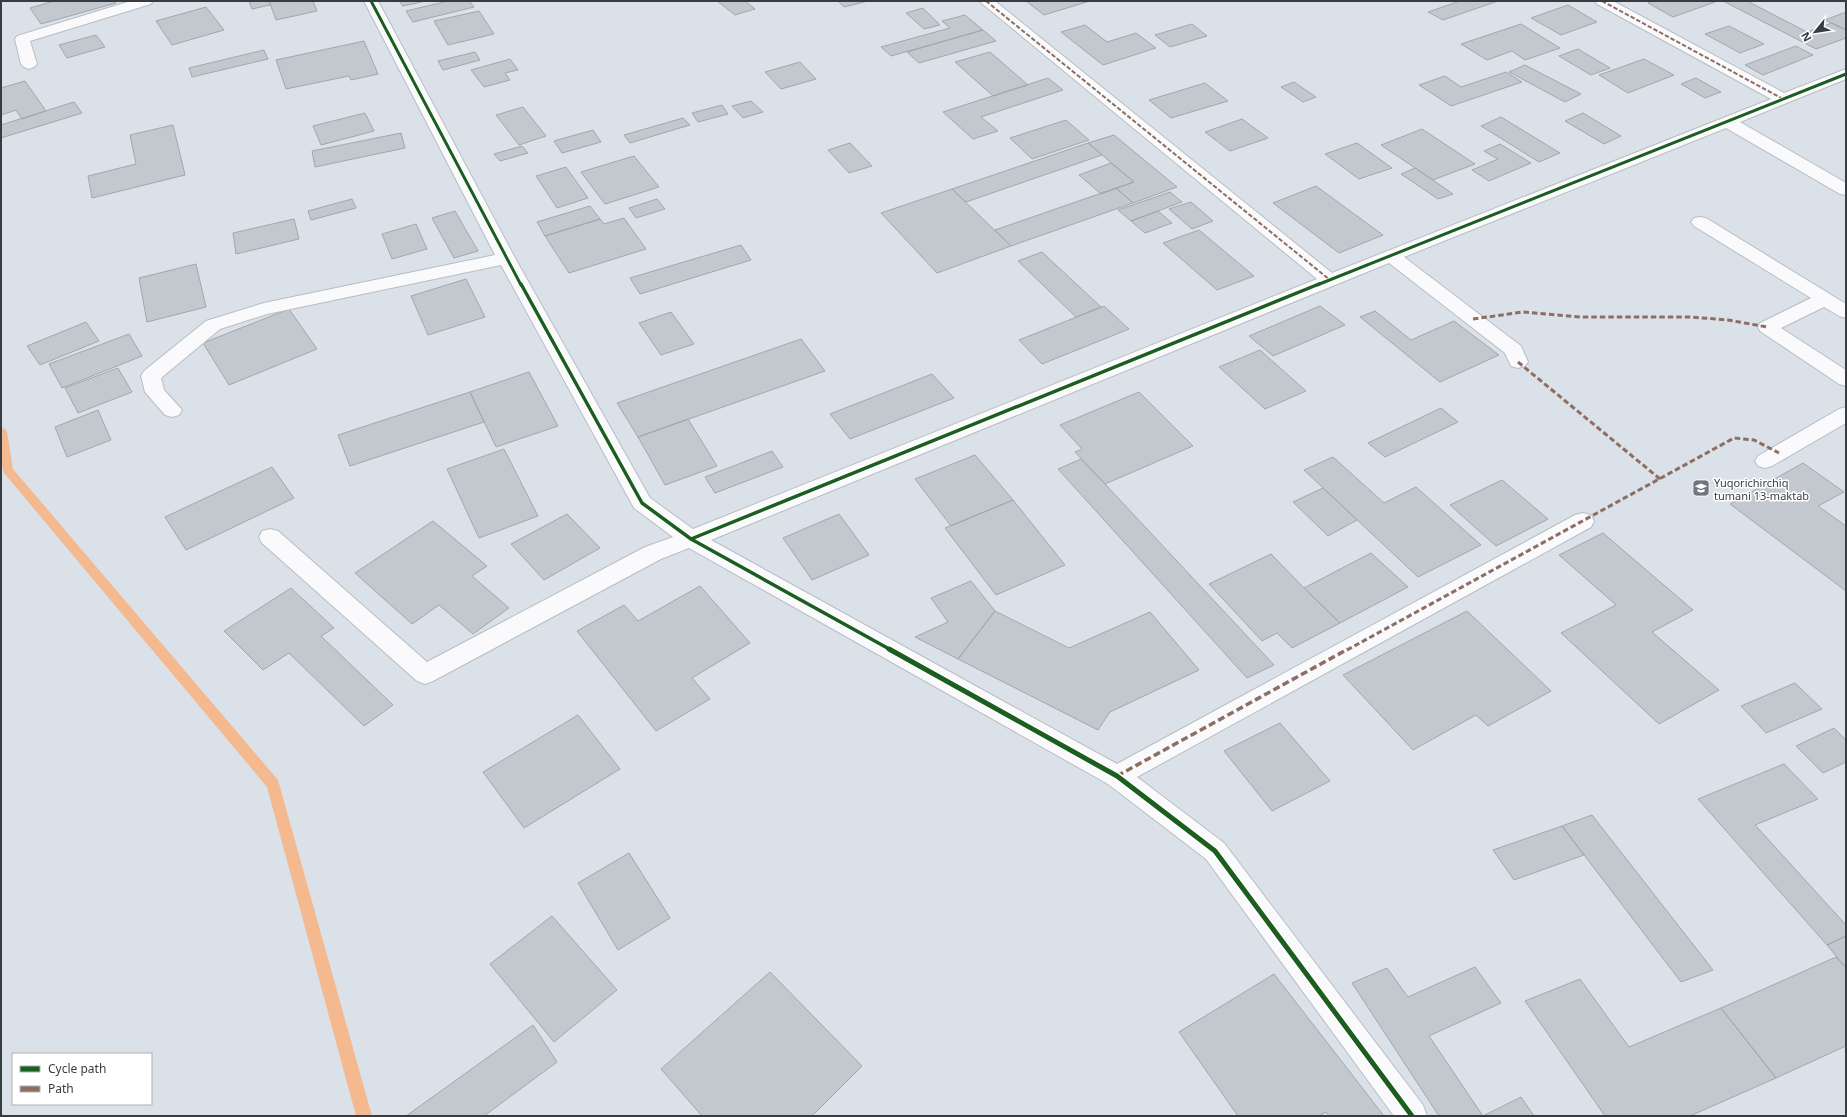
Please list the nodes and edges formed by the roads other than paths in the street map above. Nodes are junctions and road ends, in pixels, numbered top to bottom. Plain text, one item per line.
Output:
1 (146, 1) edge
2 (371, 1) edge
3 (986, 1) edge
4 (1602, 1) edge
5 (29, 64) dead end
6 (1846, 74) edge
7 (1783, 99) junction
8 (1728, 122) junction
9 (1846, 190) edge
10 (1700, 222) dead end
11 (1391, 256) junction
12 (506, 258) junction
13 (1330, 280) junction
14 (1825, 299) junction
15 (1846, 312) edge
16 (1518, 362) dead end
17 (1846, 379) edge
18 (172, 410) dead end
19 (1846, 414) edge
20 (1765, 461) dead end
21 (1583, 521) dead end
22 (270, 537) dead end
23 (691, 539) junction
24 (1117, 776) junction
25 (1412, 1116) edge

1 - 5 street
2 - 12 street
3 - 13 street
4 - 7 street
6 - 7 street
7 - 8 street
8 - 9 street
8 - 11 street
10 - 14 street
11 - 13 street
11 - 16 street
12 - 18 street
12 - 23 street
13 - 23 street
14 - 15 street
14 - 17 street
19 - 20 street
21 - 24 street
22 - 23 street
23 - 24 street
24 - 25 street

